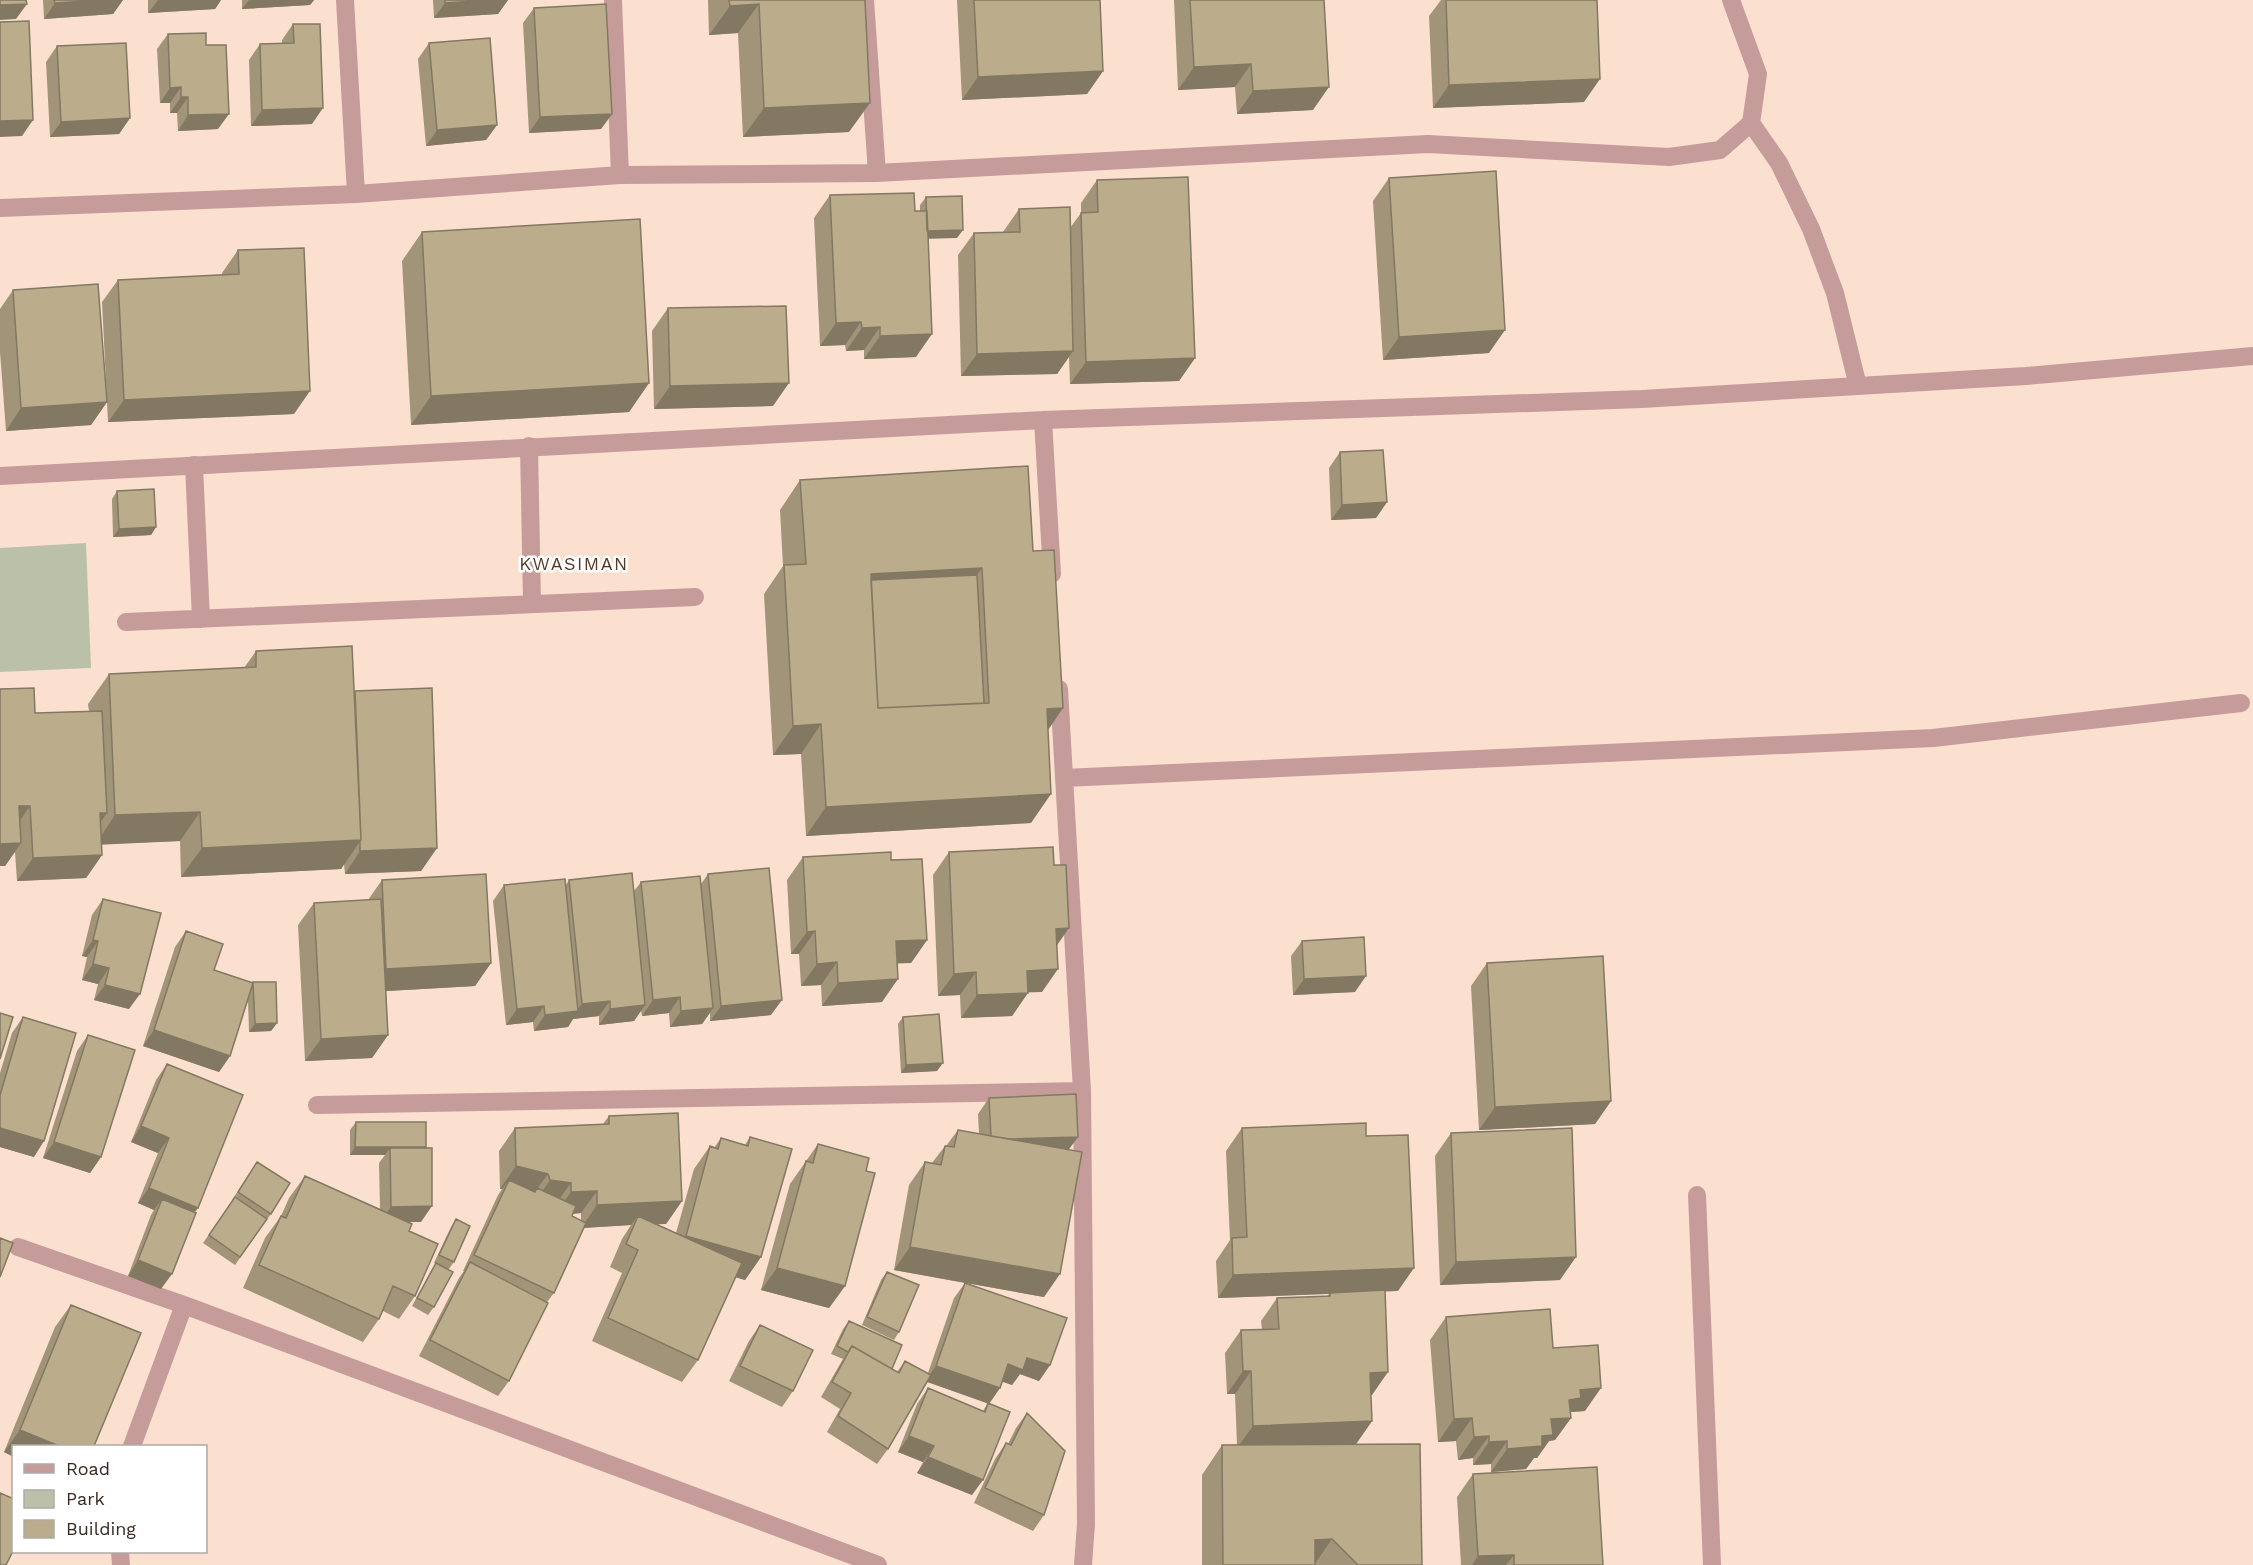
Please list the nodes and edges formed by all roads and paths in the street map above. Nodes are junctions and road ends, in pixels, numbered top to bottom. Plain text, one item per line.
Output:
1 (345, 0) edge
2 (613, 0) edge
3 (865, 0) edge
4 (1731, 0) edge
5 (1751, 123) junction
6 (877, 173) junction
7 (620, 175) junction
8 (356, 194) junction
9 (0, 208) edge
10 (2253, 356) edge
11 (1858, 386) junction
12 (1043, 420) junction
13 (528, 447) junction
14 (194, 465) junction
15 (0, 476) edge
16 (1053, 587) edge
17 (695, 597) dead end
18 (532, 604) junction
19 (201, 619) junction
20 (126, 622) dead end
21 (1058, 671) edge
22 (2241, 703) dead end
23 (1064, 778) junction
24 (1082, 1091) junction
25 (317, 1105) dead end
26 (1697, 1195) dead end
27 (18, 1247) dead end
28 (184, 1305) junction
29 (132, 1445) edge
30 (878, 1565) edge
31 (1083, 1565) edge
32 (1712, 1565) edge

1 - 8 street
2 - 7 street
3 - 6 street
4 - 5 street
5 - 6 street
5 - 11 street
6 - 7 street
7 - 8 street
8 - 9 street
10 - 11 street
11 - 12 street
12 - 13 street
12 - 16 street
13 - 14 street
13 - 18 street
14 - 15 street
14 - 19 street
17 - 18 street
18 - 19 street
19 - 20 street
21 - 23 street
22 - 23 street
23 - 24 street
24 - 25 street
24 - 31 street
26 - 32 street
27 - 28 street
28 - 29 street
28 - 30 street

